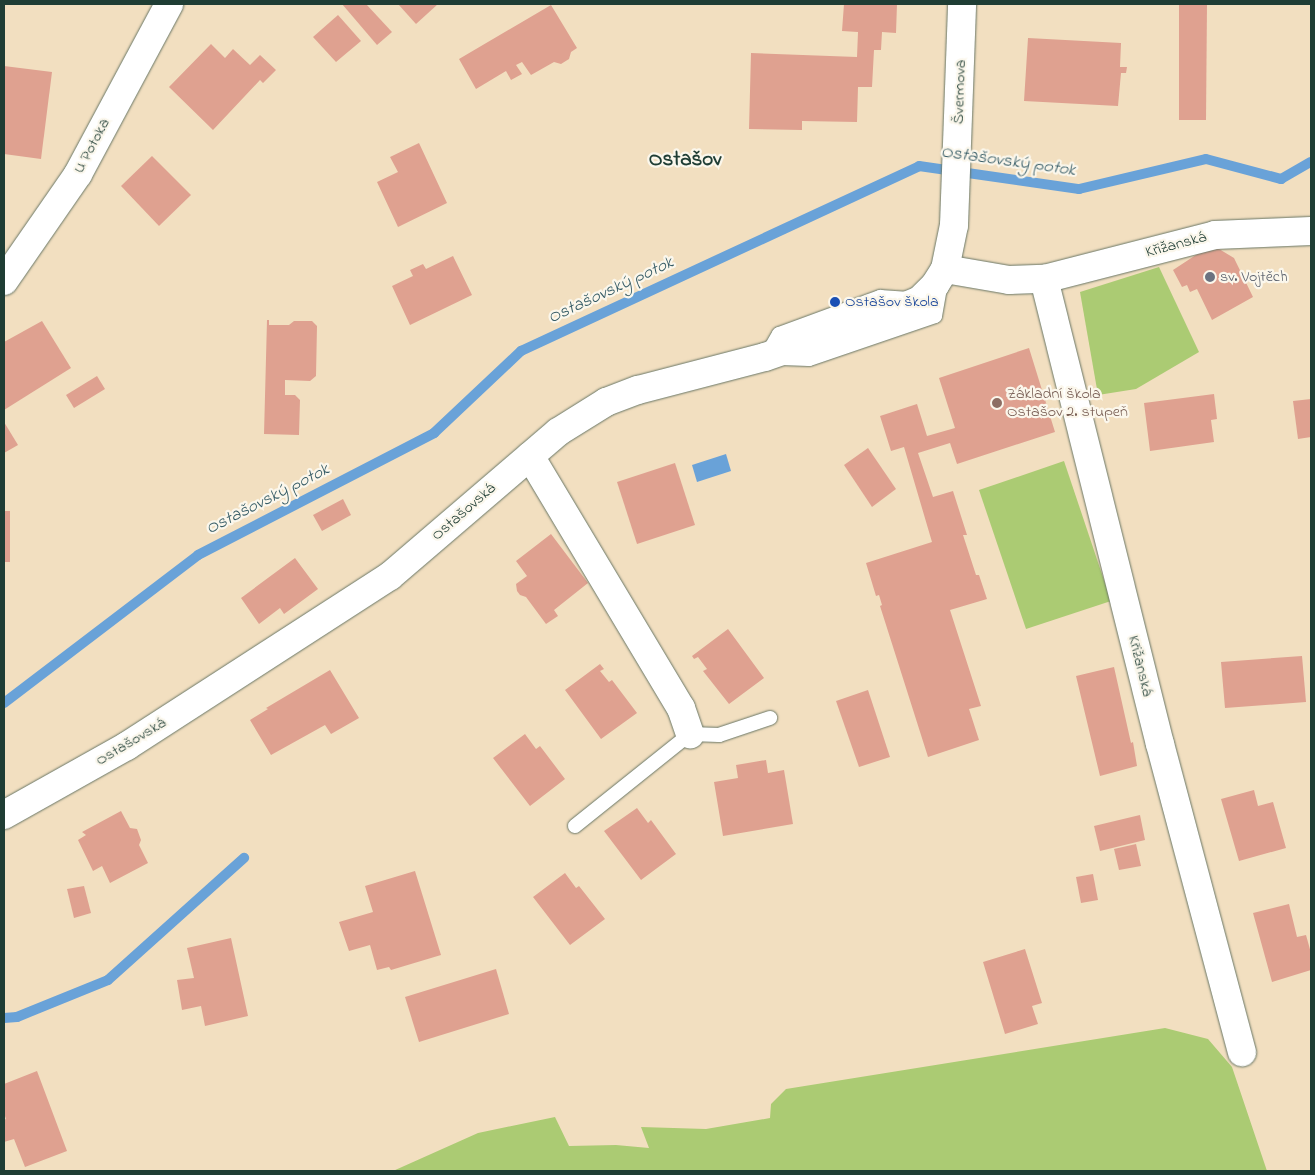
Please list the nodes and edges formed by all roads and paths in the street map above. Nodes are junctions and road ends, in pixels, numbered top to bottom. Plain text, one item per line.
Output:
1 (169, 4) edge
2 (962, 4) edge
3 (1311, 231) edge
4 (944, 269) junction
5 (4, 280) edge
6 (1044, 280) junction
7 (765, 357) junction
8 (530, 456) junction
9 (770, 718) dead end
10 (690, 734) junction
11 (4, 815) edge
12 (575, 826) dead end
13 (1242, 1052) dead end

1 - 5 street, U Potoka
2 - 4 street, Švermova
3 - 6 street, Křižanská
4 - 6 street, Křižanská
4 - 7 street, Ostašovská
4 - 7 lane
6 - 13 street, Křižanská
7 - 8 street, Ostašovská
8 - 10 street
8 - 11 street, Ostašovská
9 - 10 lane
10 - 12 lane

